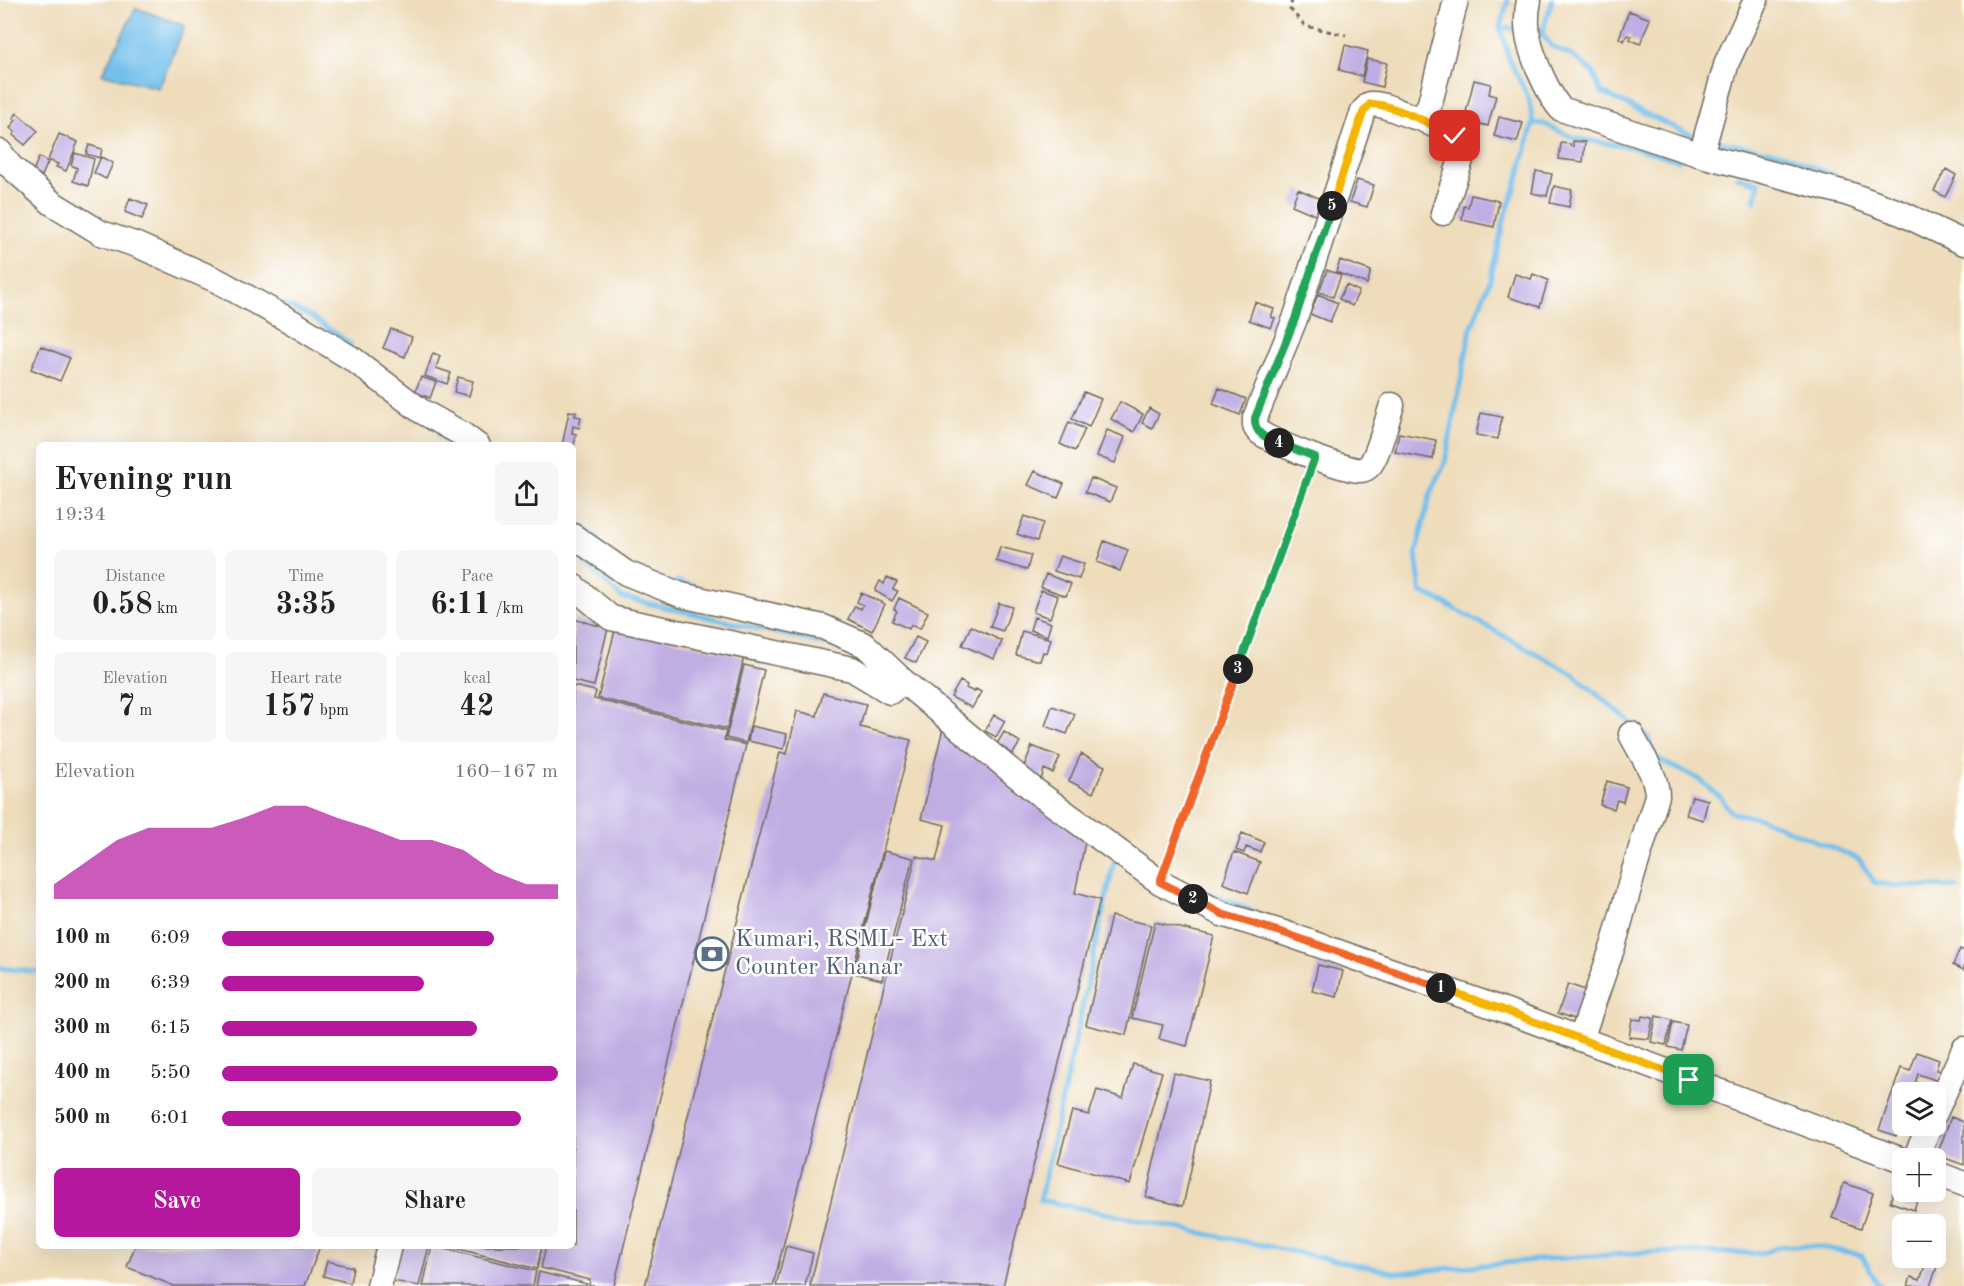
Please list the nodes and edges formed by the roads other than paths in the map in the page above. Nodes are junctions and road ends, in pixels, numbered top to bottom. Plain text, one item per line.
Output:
1 (1455, 0) edge
2 (1529, 0) edge
3 (1756, 0) edge
4 (1420, 118) junction
5 (0, 152) edge
6 (1701, 155) junction
7 (1443, 213) dead end
8 (1964, 243) edge
9 (1392, 405) dead end
10 (473, 442) edge
11 (576, 538) edge
12 (576, 588) edge
13 (897, 686) junction
14 (1631, 734) dead end
15 (1581, 1040) junction
16 (1964, 1049) edge
17 (1946, 1089) edge
18 (1892, 1156) edge
19 (1946, 1177) edge
20 (1964, 1184) edge
21 (388, 1249) edge
22 (379, 1286) edge

1 - 4 street
2 - 6 street
3 - 6 street
4 - 7 street
4 - 9 street
5 - 10 street
6 - 8 street
11 - 13 street
12 - 13 street
13 - 15 street
14 - 15 street
15 - 18 street
16 - 17 street
19 - 20 street
21 - 22 street

